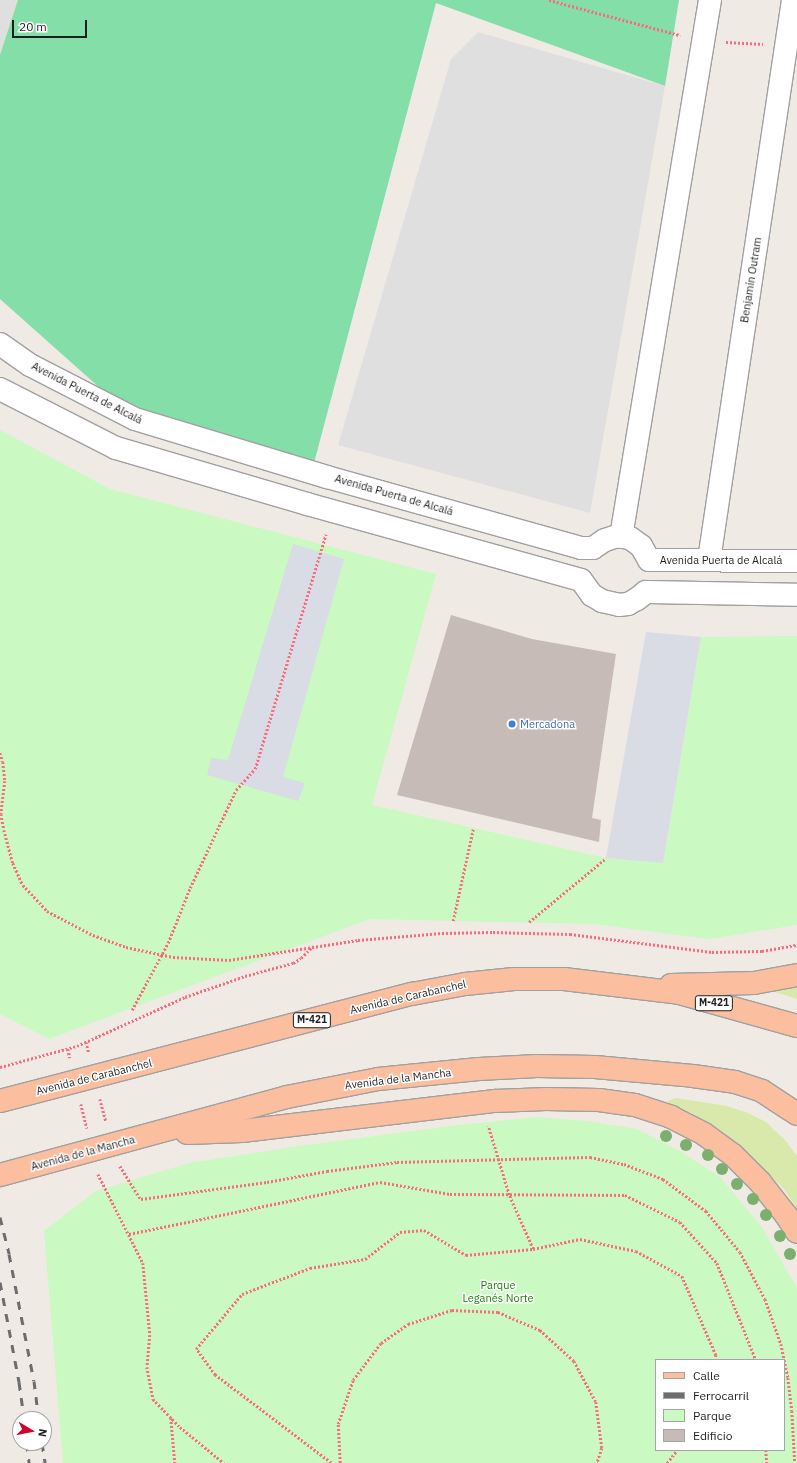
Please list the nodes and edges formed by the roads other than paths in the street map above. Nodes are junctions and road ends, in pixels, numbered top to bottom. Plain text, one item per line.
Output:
1 (710, 0) edge
2 (793, 0) edge
3 (0, 344) edge
4 (0, 389) edge
5 (621, 537) junction
6 (593, 548) junction
7 (649, 560) junction
8 (709, 560) junction
9 (797, 561) edge
10 (584, 583) junction
11 (646, 592) junction
12 (797, 594) edge
13 (797, 974) edge
14 (630, 987) junction
15 (797, 1026) edge
16 (0, 1101) edge
17 (797, 1114) edge
18 (152, 1135) junction
19 (0, 1175) edge
20 (797, 1232) edge

1 - 5 street
2 - 8 street, Benjamín Outram
3 - 6 street, Avenida Puerta de Alcalá
4 - 10 street
5 - 6 street
5 - 7 street, Avenida Puerta de Alcalá
6 - 10 street
7 - 8 street, Avenida Puerta de Alcalá
7 - 11 street
8 - 9 street, Avenida Puerta de Alcalá
10 - 11 street
11 - 12 street
13 - 14 main road
14 - 15 main road, Avenida de Carabanchel / M-421
14 - 16 main road, Avenida de Carabanchel / M-421
17 - 18 main road, Avenida de la Mancha
18 - 19 main road, Avenida de la Mancha
18 - 20 main road

